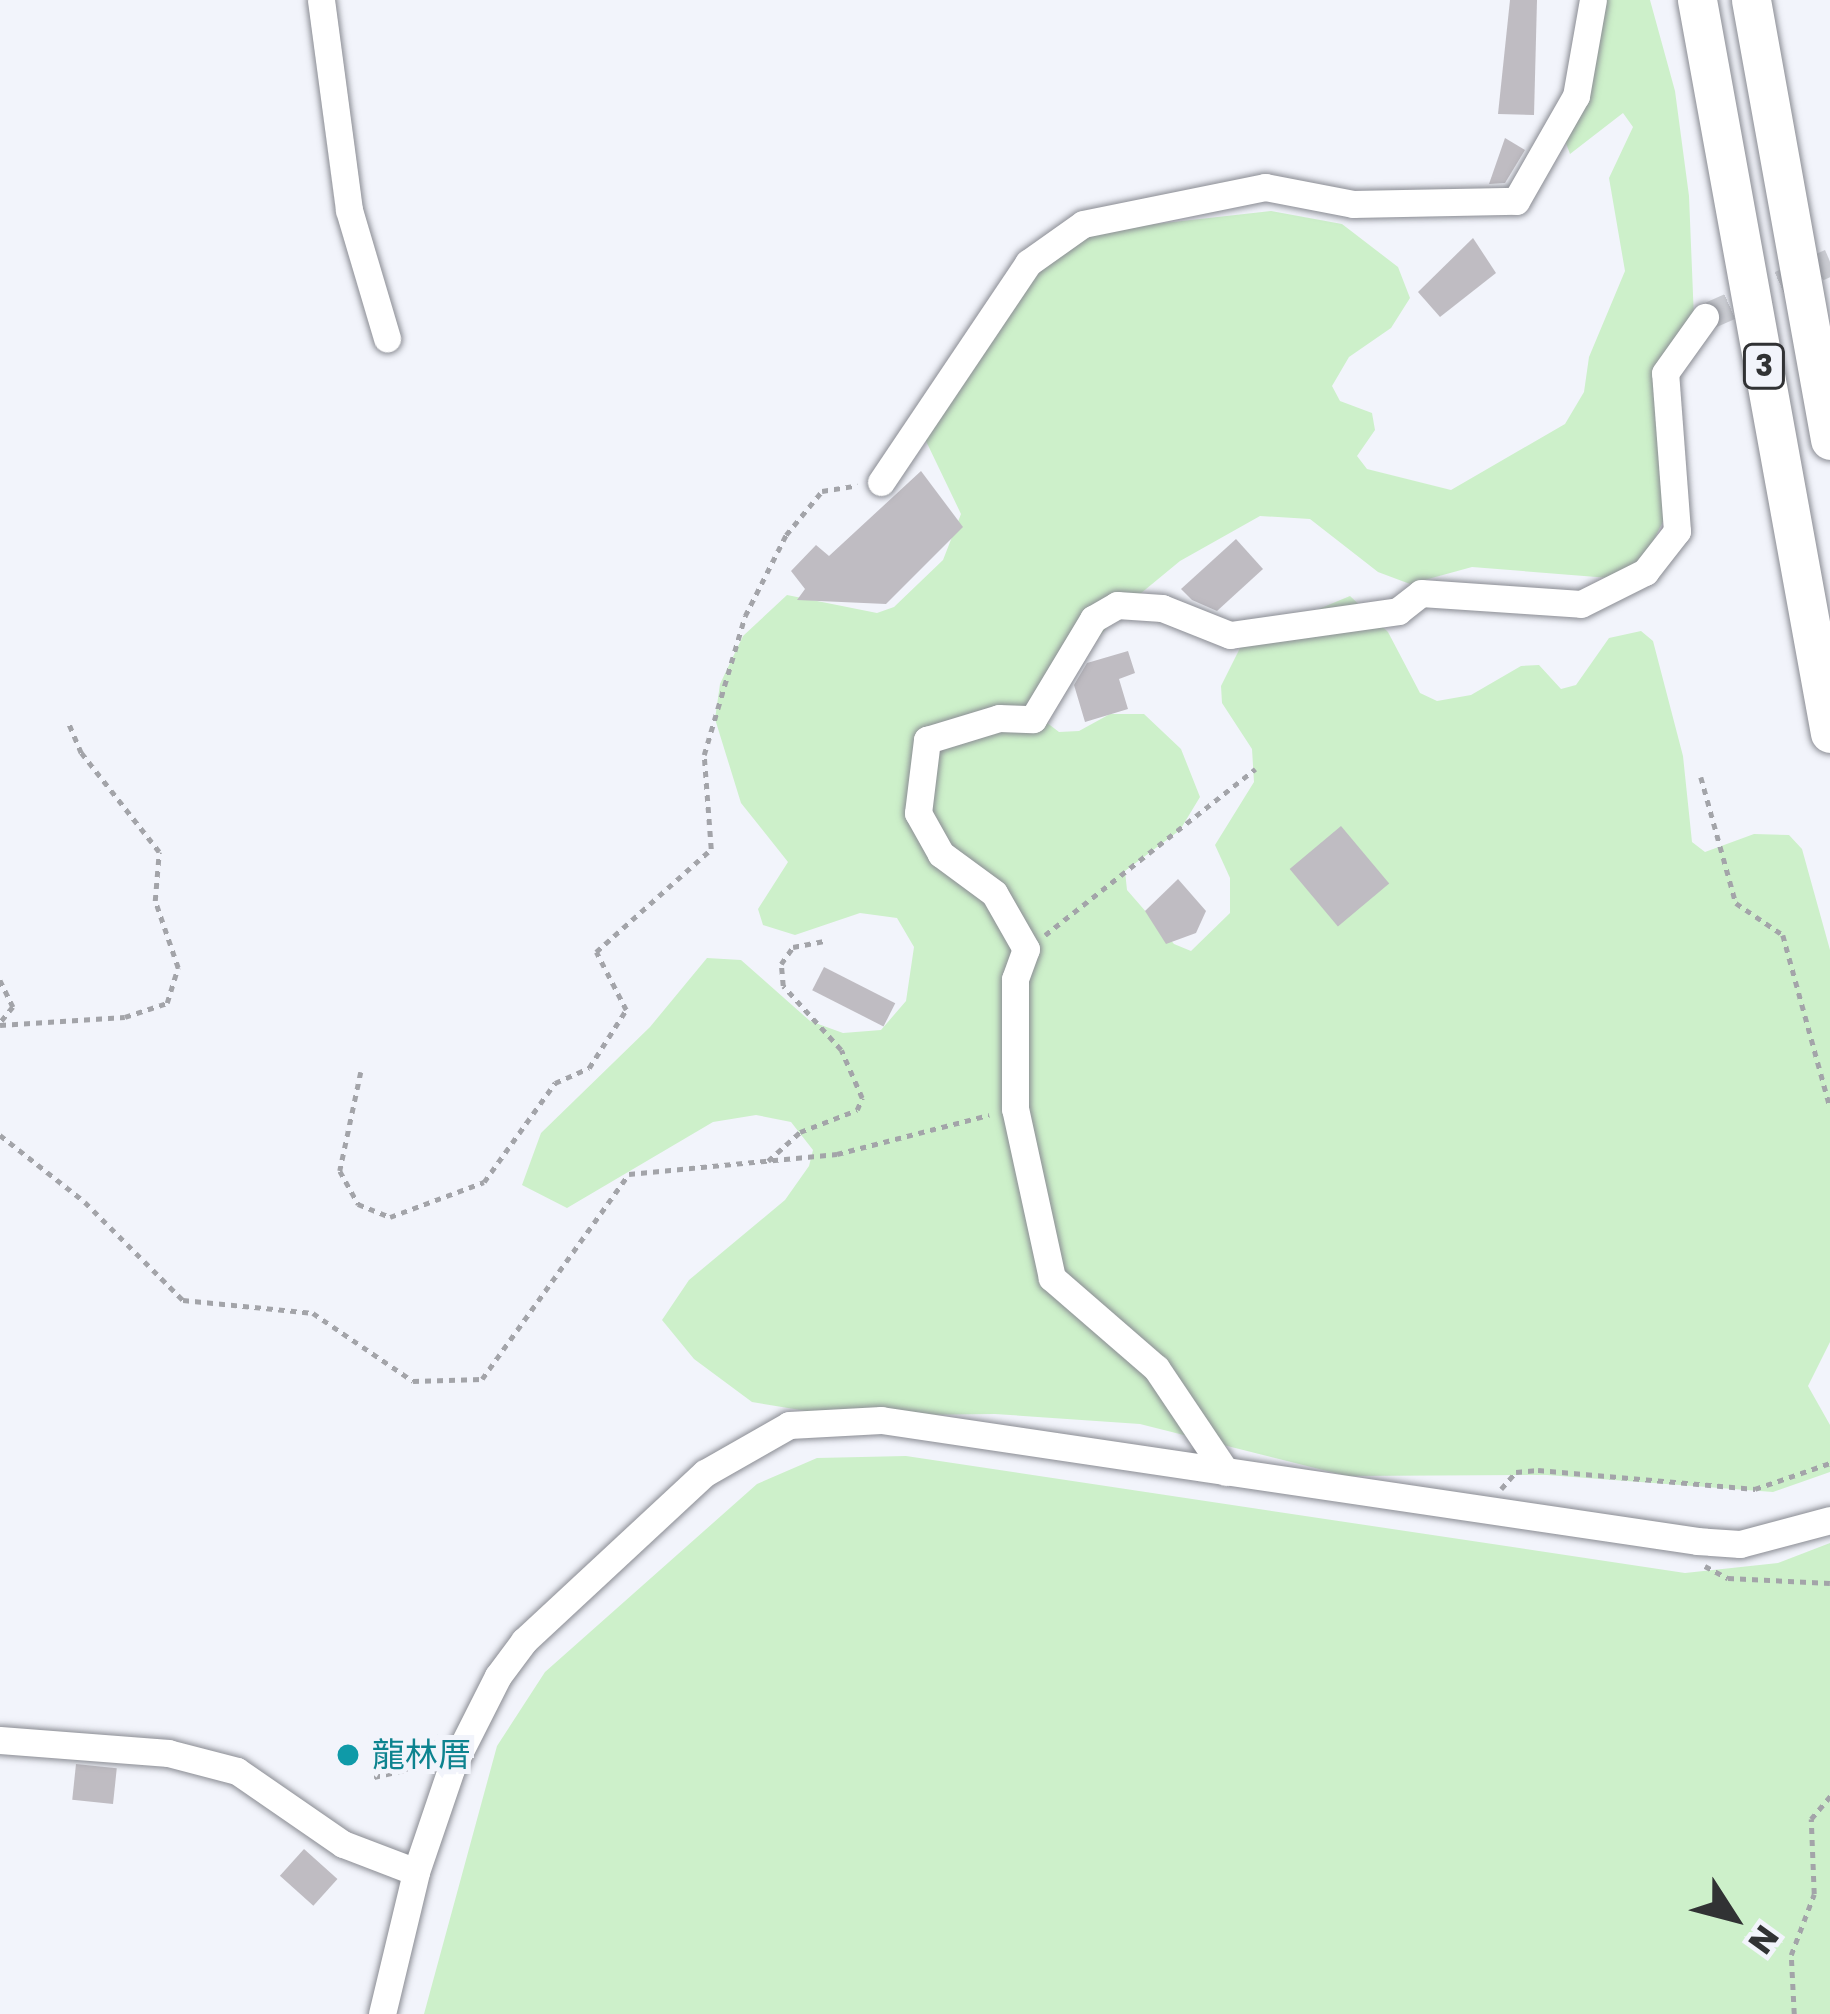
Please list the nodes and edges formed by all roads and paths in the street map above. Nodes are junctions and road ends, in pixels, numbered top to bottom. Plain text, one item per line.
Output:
1 (321, 0) edge
2 (1594, 0) edge
3 (1697, 0) edge
4 (1751, 0) edge
5 (1706, 317) tunnel mouth
6 (387, 338) dead end
7 (1830, 440) edge
8 (881, 482) joint
9 (68, 723) dead end
10 (1830, 733) edge
11 (1255, 769) dead end
12 (1701, 777) dead end
13 (825, 941) dead end
14 (1026, 949) junction
15 (0, 980) edge
16 (0, 1024) edge
17 (361, 1072) dead end
18 (1830, 1107) edge
19 (1015, 1109) junction
20 (0, 1135) edge
21 (764, 1164) junction
22 (1830, 1463) edge
23 (1226, 1472) junction
24 (1482, 1510) junction
25 (1830, 1520) edge
26 (446, 1728) dead end
27 (0, 1740) edge
28 (374, 1777) dead end
29 (1830, 1796) edge
30 (416, 1872) junction
31 (382, 2014) edge
32 (1795, 2014) edge

1 - 6 street
2 - 8 street
3 - 10 highway, 3
4 - 7 highway, 3
5 - 14 street
8 - 17 path
9 - 16 path
11 - 14 path
12 - 18 path
13 - 21 path
14 - 19 street
15 - 16 path
19 - 21 path
19 - 23 street
20 - 21 path
22 - 24 path
23 - 24 street
23 - 30 street
24 - 25 street
26 - 28 path
27 - 30 street
29 - 32 path
30 - 31 street

